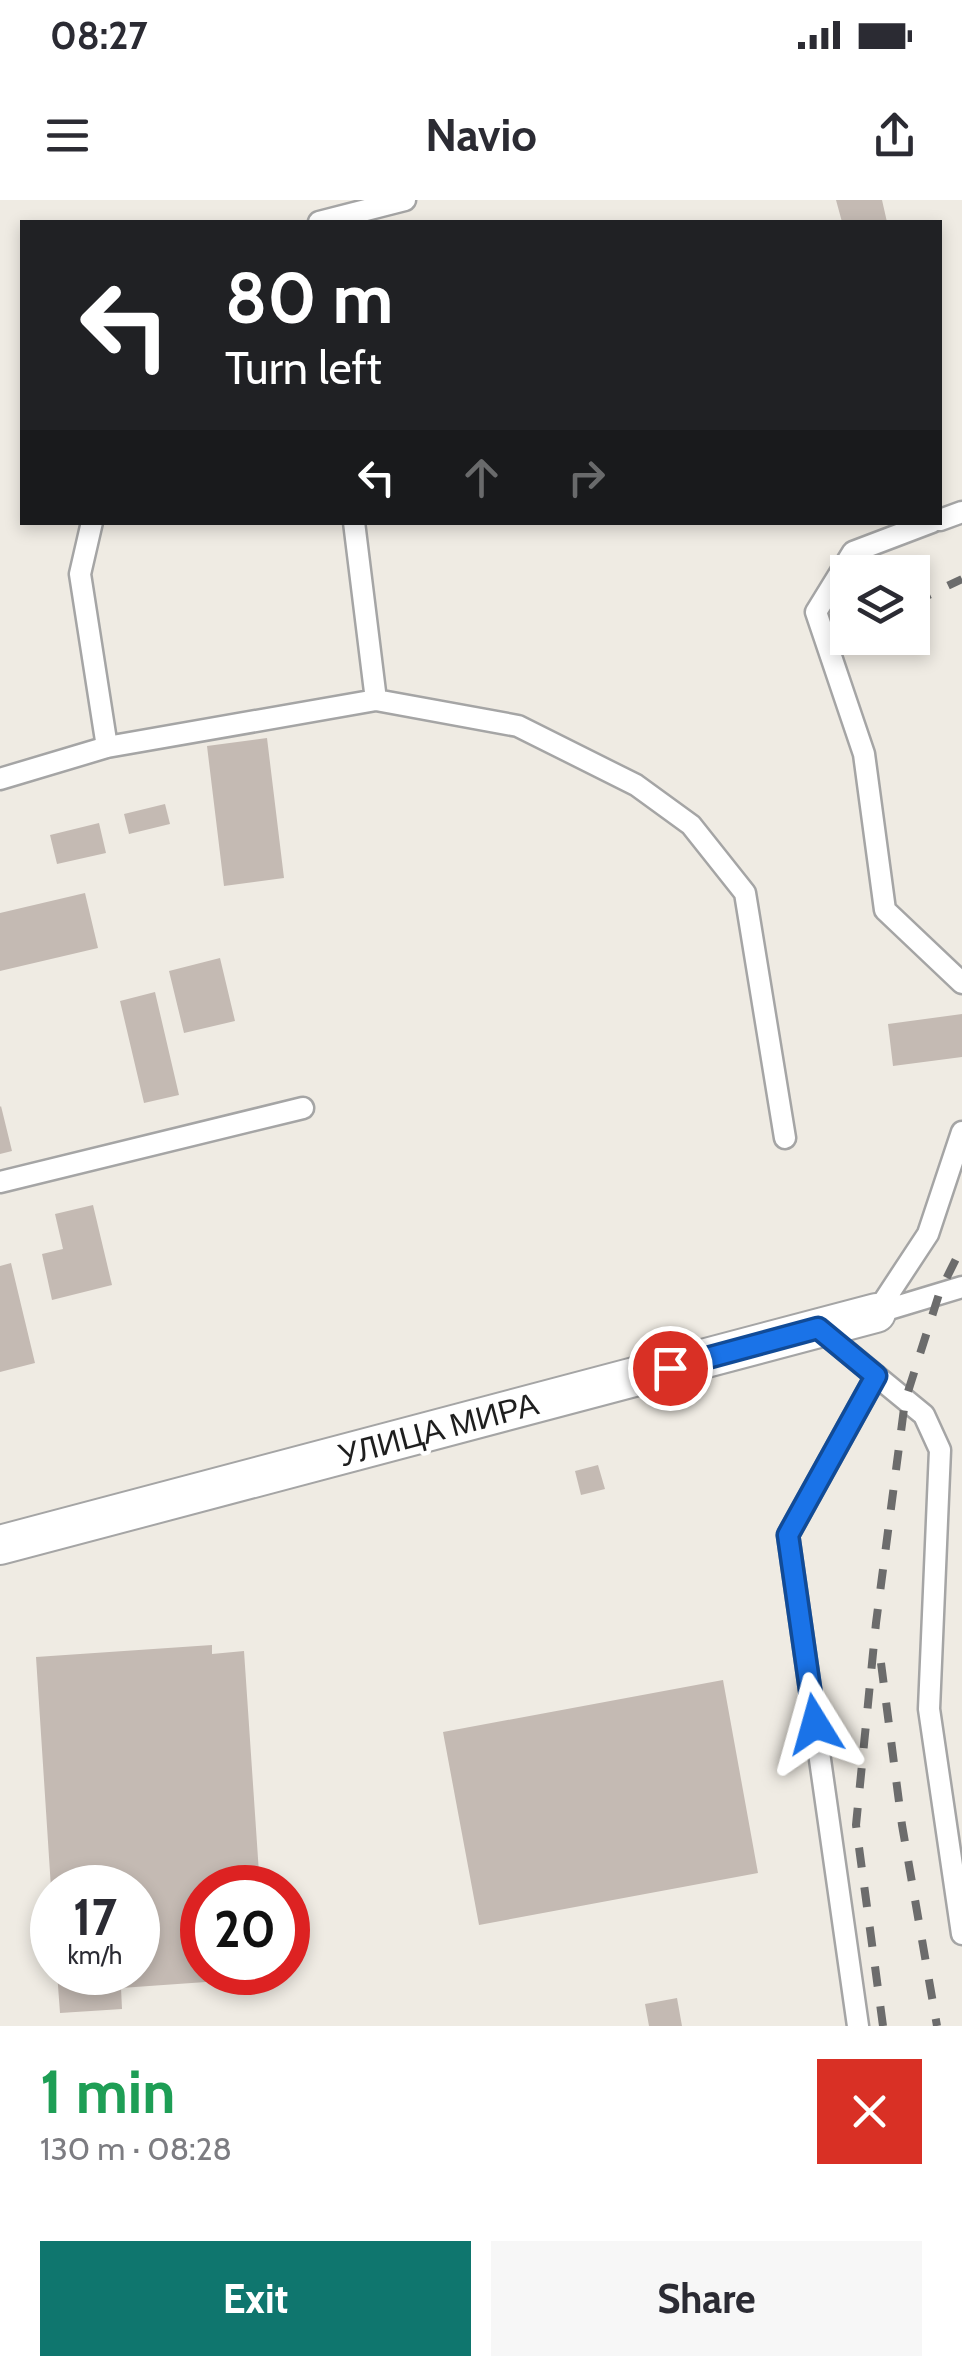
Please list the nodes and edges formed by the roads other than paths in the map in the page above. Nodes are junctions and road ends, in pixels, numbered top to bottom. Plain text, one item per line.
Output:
1 (404, 200) edge
2 (328, 220) edge
3 (91, 525) edge
4 (354, 525) edge
5 (924, 525) edge
6 (376, 700) junction
7 (107, 748) junction
8 (0, 780) edge
9 (962, 983) edge
10 (303, 1108) dead end
11 (962, 1132) edge
12 (786, 1138) dead end
13 (0, 1182) edge
14 (962, 1287) edge
15 (876, 1313) junction
16 (818, 1328) junction
17 (876, 1376) junction
18 (0, 1545) edge
19 (962, 1934) edge
20 (858, 2026) edge

1 - 2 lane
3 - 7 lane
4 - 6 lane
5 - 9 lane
6 - 7 lane
6 - 12 lane
7 - 8 lane
10 - 13 lane
11 - 15 lane
14 - 15 lane
15 - 16 street, УЛИЦА МИРА
16 - 17 lane
16 - 18 street, УЛИЦА МИРА
17 - 19 lane
17 - 20 lane

